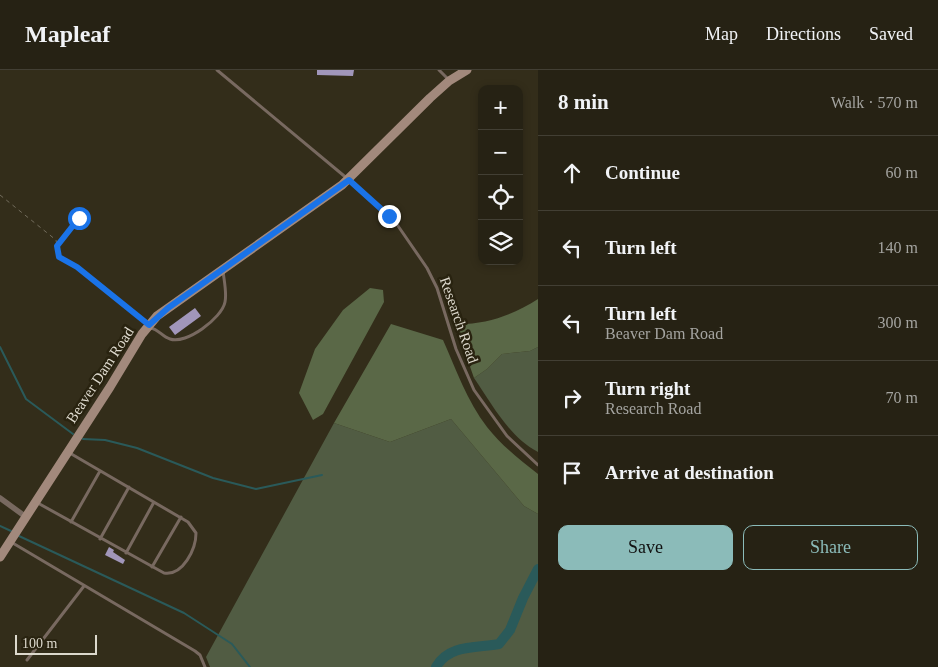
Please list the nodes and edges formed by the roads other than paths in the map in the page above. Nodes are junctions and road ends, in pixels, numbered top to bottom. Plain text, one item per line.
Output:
1 (217, 70) edge
2 (439, 70) edge
3 (467, 70) edge
4 (449, 81) junction
5 (349, 180) junction
6 (223, 270) junction
7 (148, 326) junction
8 (67, 452) junction
9 (538, 464) edge
10 (100, 471) junction
11 (129, 488) junction
12 (0, 498) edge
13 (36, 502) junction
14 (154, 502) junction
15 (26, 517) junction
16 (181, 517) junction
17 (71, 522) junction
18 (100, 539) junction
19 (10, 541) junction
20 (126, 553) junction
21 (0, 557) edge
22 (152, 567) junction
23 (84, 586) junction
24 (27, 660) dead end
25 (205, 667) edge

1 - 5 lane, Research Road
2 - 4 lane
3 - 4 street, Beaver Dam Road
4 - 5 street, Beaver Dam Road
5 - 6 street, Beaver Dam Road
5 - 9 lane, Research Road
6 - 7 street, Beaver Dam Road
6 - 7 lane
7 - 8 street, Beaver Dam Road
8 - 10 lane
8 - 13 street, Beaver Dam Road
10 - 11 lane
10 - 17 lane
11 - 14 lane
11 - 18 lane
12 - 15 street
13 - 15 street, Beaver Dam Road
13 - 17 lane
14 - 16 lane
14 - 20 lane
15 - 19 street, Beaver Dam Road
16 - 22 lane
16 - 22 lane
17 - 18 lane
18 - 20 lane
19 - 21 street, Beaver Dam Road
19 - 23 lane
20 - 22 lane
23 - 24 lane
23 - 25 lane

